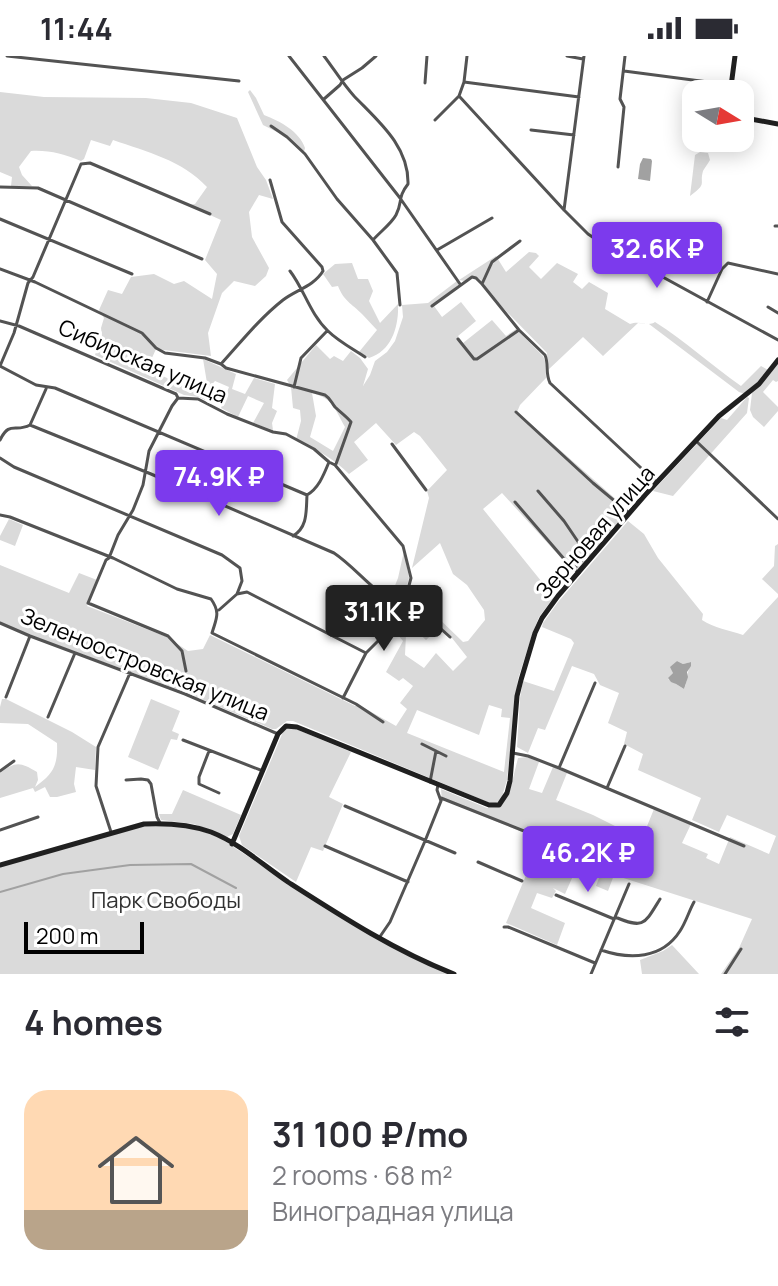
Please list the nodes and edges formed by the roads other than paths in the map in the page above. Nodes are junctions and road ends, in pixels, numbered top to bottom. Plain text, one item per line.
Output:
1 (7, 56) edge
2 (289, 56) edge
3 (324, 56) edge
4 (376, 56) edge
5 (427, 56) edge
6 (467, 56) edge
7 (567, 56) edge
8 (625, 56) edge
9 (735, 56) edge
10 (584, 58) edge
11 (623, 71) junction
12 (343, 80) junction
13 (692, 80) edge
14 (732, 80) edge
15 (239, 81) dead end
16 (464, 82) junction
17 (425, 83) dead end
18 (459, 96) junction
19 (579, 97) junction
20 (323, 100) junction
21 (435, 120) dead end
22 (754, 120) edge
23 (778, 124) edge
24 (271, 126) dead end
25 (531, 130) dead end
26 (574, 135) junction
27 (618, 167) dead end
28 (270, 180) dead end
29 (0, 187) edge
30 (400, 198) junction
31 (66, 200) junction
32 (564, 210) junction
33 (210, 214) dead end
34 (492, 218) dead end
35 (0, 219) edge
36 (50, 240) junction
37 (373, 240) junction
38 (520, 241) dead end
39 (437, 250) junction
40 (202, 259) dead end
41 (0, 269) edge
42 (290, 271) dead end
43 (132, 274) dead end
44 (778, 274) edge
45 (31, 281) junction
46 (460, 284) junction
47 (482, 284) junction
48 (300, 290) junction
49 (707, 302) junction
50 (400, 305) dead end
51 (432, 306) dead end
52 (768, 307) dead end
53 (778, 313) edge
54 (0, 321) edge
55 (15, 326) junction
56 (519, 330) junction
57 (327, 331) junction
58 (458, 339) dead end
59 (778, 340) edge
60 (365, 357) dead end
61 (778, 360) edge
62 (221, 364) junction
63 (0, 366) edge
64 (294, 387) junction
65 (47, 388) junction
66 (178, 398) junction
67 (516, 412) dead end
68 (30, 425) junction
69 (158, 432) junction
70 (0, 440) edge
71 (696, 441) junction
72 (392, 444) dead end
73 (0, 458) edge
74 (329, 462) junction
75 (335, 465) junction
76 (146, 472) junction
77 (657, 484) junction
78 (426, 490) dead end
79 (538, 491) dead end
80 (307, 495) junction
81 (515, 502) dead end
82 (630, 514) junction
83 (0, 515) edge
84 (129, 515) junction
85 (778, 519) edge
86 (293, 536) junction
87 (109, 558) junction
88 (576, 571) junction
89 (237, 594) junction
90 (404, 609) junction
91 (218, 611) junction
92 (0, 623) edge
93 (30, 636) junction
94 (450, 637) dead end
95 (75, 653) junction
96 (366, 653) junction
97 (186, 671) dead end
98 (130, 673) junction
99 (595, 683) dead end
100 (6, 697) dead end
101 (343, 698) junction
102 (48, 717) dead end
103 (383, 722) dead end
104 (278, 734) junction
105 (183, 740) dead end
106 (422, 744) dead end
107 (625, 746) dead end
108 (209, 750) junction
109 (436, 751) junction
110 (513, 753) junction
111 (446, 756) dead end
112 (14, 761) dead end
113 (559, 768) junction
114 (0, 771) edge
115 (263, 771) junction
116 (126, 780) dead end
117 (430, 782) junction
118 (438, 785) junction
119 (607, 788) junction
120 (219, 793) dead end
121 (441, 798) junction
122 (345, 806) dead end
123 (494, 806) joint
124 (38, 817) dead end
125 (160, 823) junction
126 (0, 830) edge
127 (111, 833) junction
128 (425, 841) junction
129 (232, 844) junction
130 (325, 846) dead end
131 (744, 846) dead end
132 (455, 853) dead end
133 (478, 862) dead end
134 (599, 863) dead end
135 (0, 865) edge
136 (522, 881) dead end
137 (408, 882) junction
138 (629, 884) dead end
139 (556, 895) dead end
140 (660, 899) dead end
141 (694, 902) dead end
142 (615, 918) junction
143 (504, 927) dead end
144 (379, 938) junction
145 (741, 949) dead end
146 (601, 950) junction
147 (595, 963) junction
148 (454, 974) edge
149 (591, 974) edge
150 (725, 974) edge

1 - 15 street
2 - 20 street
3 - 12 street
4 - 12 street
5 - 17 street
6 - 16 street
7 - 10 street
8 - 11 street
9 - 14 street
10 - 19 street
11 - 13 street
11 - 27 street
12 - 20 street
12 - 30 street
16 - 18 street
16 - 19 street
18 - 21 street
18 - 32 street
19 - 26 street
20 - 30 street
22 - 23 street
24 - 37 street
25 - 26 street
26 - 32 street
28 - 48 street
29 - 31 street
30 - 37 street
30 - 39 street
31 - 33 street
31 - 36 street
31 - 40 street
32 - 49 street
34 - 39 street
35 - 36 street
36 - 43 street
36 - 45 street
37 - 50 street
38 - 47 street
39 - 46 street
41 - 45 street
42 - 48 street
44 - 49 street
45 - 55 street
45 - 62 street
46 - 47 street
46 - 51 street
47 - 56 street
48 - 57 street
48 - 62 street
49 - 59 street
52 - 53 street
54 - 55 street, Сибирская улица
55 - 63 street
55 - 66 street, Сибирская улица
56 - 58 street
56 - 77 street
57 - 60 street
57 - 64 street
61 - 71 street, Зерновая улица
62 - 64 street
63 - 65 street
64 - 75 street
65 - 68 street
65 - 69 street
66 - 69 street
66 - 74 street, Сибирская улица
67 - 82 street
68 - 70 street
68 - 76 street
69 - 76 street
69 - 80 street
71 - 77 street, Зерновая улица
71 - 85 street
72 - 78 street
73 - 84 street
74 - 75 street, Сибирская улица
74 - 80 street
75 - 90 street, Сибирская улица
76 - 84 street
76 - 86 street
77 - 82 street, Зерновая улица
79 - 88 street
80 - 86 street
81 - 88 street
82 - 88 street, Зерновая улица
83 - 87 street
84 - 87 street
84 - 89 street
86 - 90 street
87 - 91 street
87 - 97 street, Зеленоостровская улица
88 - 110 street, Зерновая улица
89 - 91 street
89 - 96 street
90 - 94 street
90 - 96 street
91 - 101 street
92 - 93 street, Зеленоостровская улица
93 - 95 street, Зеленоостровская улица
93 - 100 street
95 - 98 street, Зеленоостровская улица
95 - 102 street
96 - 101 street
98 - 104 street, Зеленоостровская улица
98 - 127 street
99 - 113 street
101 - 103 street
104 - 115 street
104 - 117 street, Зеленоостровская улица
105 - 108 street
106 - 109 street
107 - 119 street
108 - 115 street
108 - 120 street
109 - 111 street
109 - 117 street
110 - 113 street
110 - 123 street, Зерновая улица
112 - 114 street
113 - 119 street
115 - 129 street
116 - 125 street
117 - 118 street, Зеленоостровская улица
118 - 121 street
118 - 123 street, Зеленоостровская улица
119 - 131 street
121 - 128 street
121 - 134 street
122 - 128 street
124 - 126 street
125 - 127 street
125 - 129 street
127 - 135 street
128 - 132 street
128 - 137 street
129 - 144 street
130 - 137 street
133 - 136 street
137 - 144 street
138 - 142 street
139 - 142 street
140 - 142 street
141 - 146 street
142 - 146 street
143 - 147 street
144 - 148 street
145 - 150 street
146 - 147 street
147 - 149 street

